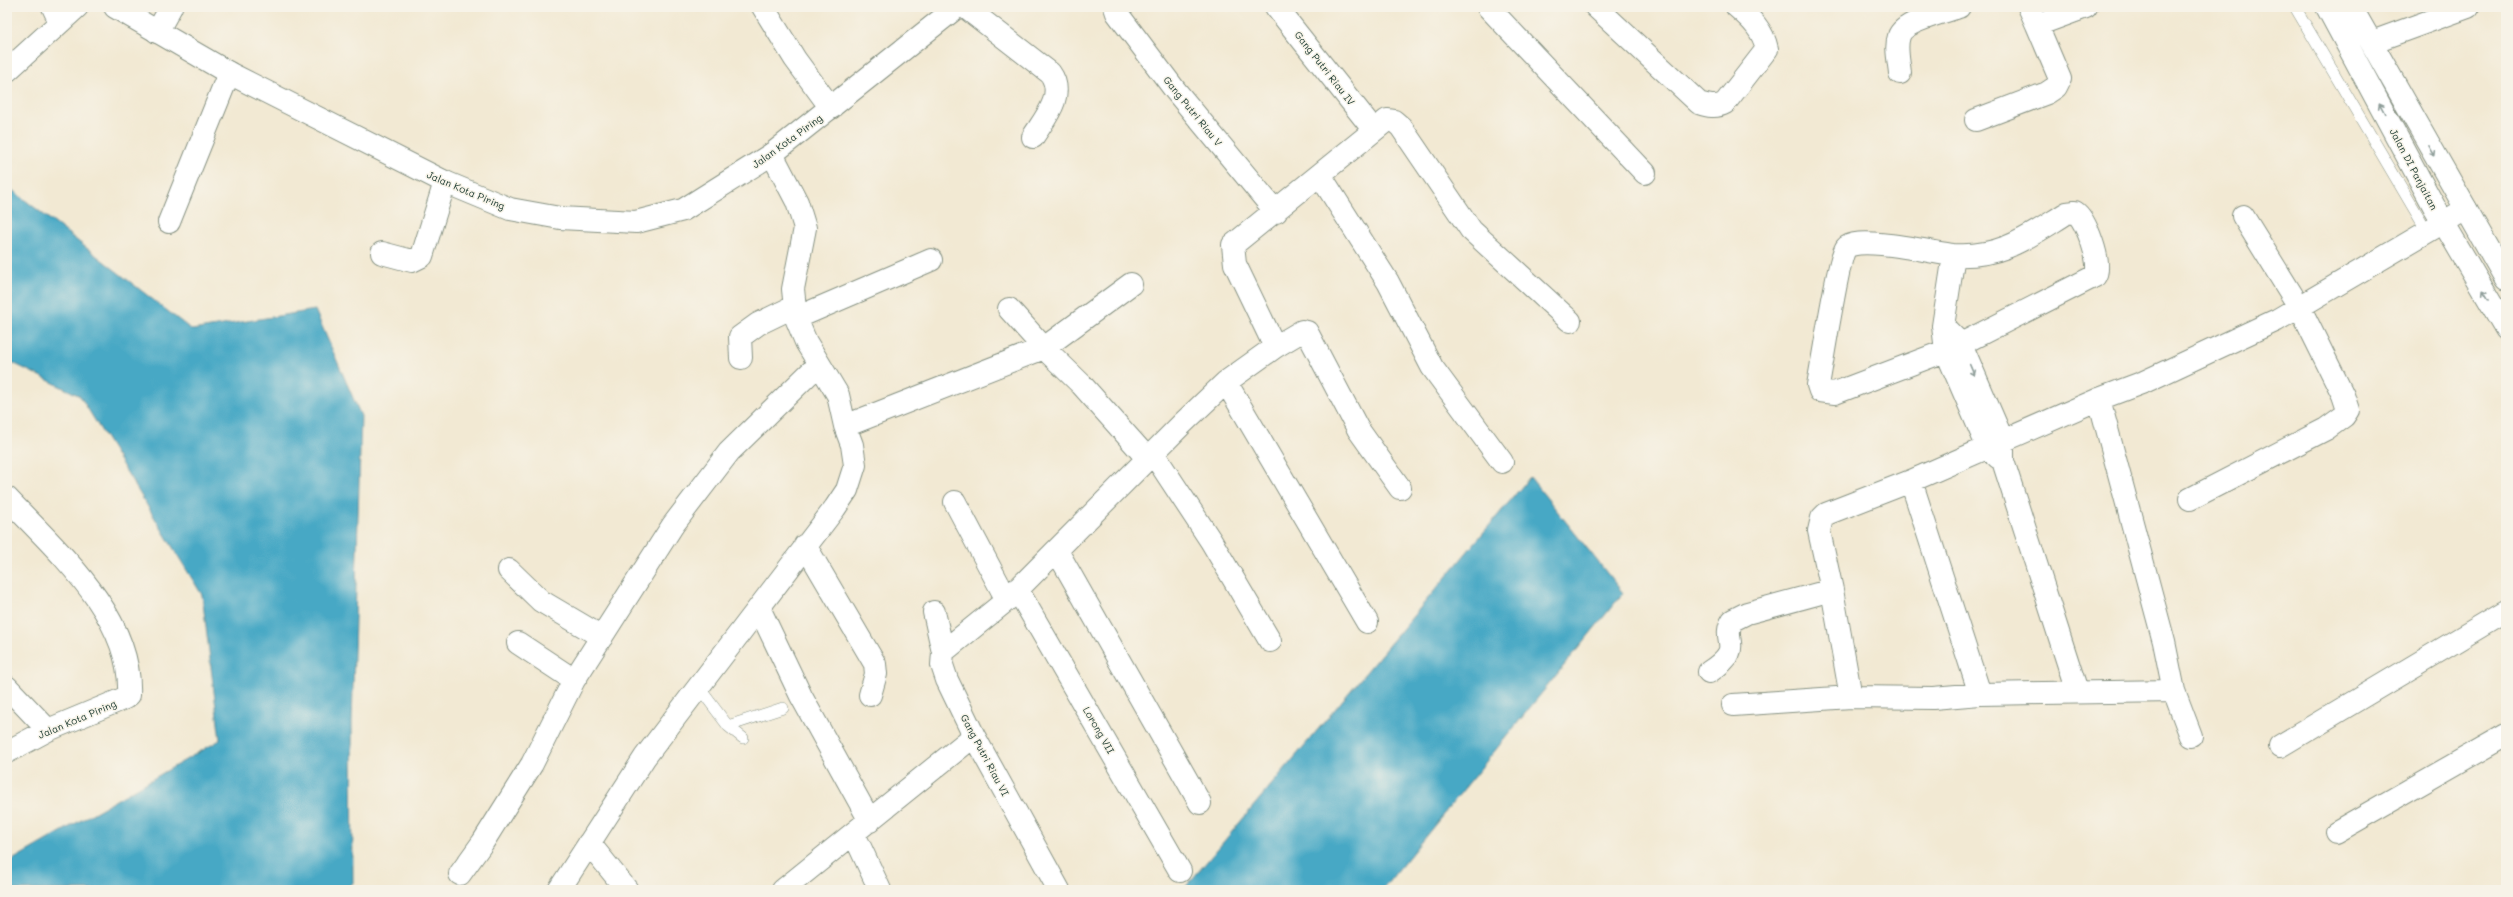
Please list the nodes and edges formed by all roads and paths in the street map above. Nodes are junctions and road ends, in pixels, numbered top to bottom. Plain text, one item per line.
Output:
1 (77, 7) edge
2 (115, 7) edge
3 (171, 7) edge
4 (763, 7) edge
5 (957, 7) edge
6 (966, 7) edge
7 (1115, 7) edge
8 (1276, 7) edge
9 (1488, 7) edge
10 (1596, 7) edge
11 (1737, 7) edge
12 (1959, 7) edge
13 (2086, 7) edge
14 (2295, 7) edge
15 (2326, 7) edge
16 (2351, 7) edge
17 (2468, 7) edge
18 (57, 15) edge
19 (2033, 16) edge
20 (157, 32) junction
21 (2372, 42) junction
22 (7, 71) edge
23 (229, 73) junction
24 (1900, 73) dead end
25 (830, 108) junction
26 (1976, 120) dead end
27 (1374, 129) junction
28 (2420, 130) junction
29 (1033, 137) dead end
30 (2400, 143) junction
31 (772, 154) junction
32 (1645, 172) dead end
33 (1320, 175) junction
34 (445, 182) junction
35 (2466, 209) junction
36 (1276, 212) junction
37 (2243, 216) dead end
38 (169, 222) dead end
39 (2435, 227) junction
40 (382, 253) dead end
41 (1954, 255) junction
42 (931, 260) dead end
43 (2506, 279) edge
44 (1131, 284) dead end
45 (2300, 308) junction
46 (1009, 309) dead end
47 (795, 312) junction
48 (1570, 321) dead end
49 (2506, 329) edge
50 (1275, 347) junction
51 (1954, 347) junction
52 (1044, 348) junction
53 (741, 358) dead end
54 (819, 364) junction
55 (1226, 382) junction
56 (2099, 399) junction
57 (845, 426) junction
58 (1998, 450) junction
59 (1150, 456) junction
60 (1502, 462) dead end
61 (1911, 481) junction
62 (1400, 488) dead end
63 (7, 498) edge
64 (2190, 499) dead end
65 (955, 502) dead end
66 (805, 545) junction
67 (1057, 551) junction
68 (509, 570) dead end
69 (1832, 590) junction
70 (1012, 594) junction
71 (759, 608) junction
72 (2506, 611) edge
73 (934, 612) dead end
74 (1367, 622) dead end
75 (602, 637) junction
76 (1270, 641) dead end
77 (518, 643) dead end
78 (943, 652) junction
79 (1709, 672) dead end
80 (574, 680) junction
81 (698, 686) junction
82 (7, 687) edge
83 (2077, 691) junction
84 (2174, 691) junction
85 (1980, 694) junction
86 (870, 695) dead end
87 (1852, 697) junction
88 (1733, 705) dead end
89 (782, 708) dead end
90 (728, 726) junction
91 (48, 730) junction
92 (2506, 735) edge
93 (974, 736) junction
94 (2192, 736) dead end
95 (743, 738) dead end
96 (2280, 746) dead end
97 (7, 752) edge
98 (1200, 803) dead end
99 (862, 827) junction
100 (2336, 832) dead end
101 (589, 843) junction
102 (1180, 871) dead end
103 (460, 874) dead end
104 (559, 890) edge
105 (627, 890) edge
106 (783, 890) edge
107 (880, 890) edge
108 (1059, 890) edge

1 - 18 main road
2 - 20 main road, Jalan Kota Piring
3 - 20 main road
4 - 25 main road
5 - 25 main road, Jalan Kota Piring
6 - 29 main road
7 - 36 main road, Gang Putri Riau V
8 - 27 main road, Gang Putri Riau IV
9 - 32 main road
10 - 11 main road
12 - 24 main road
13 - 19 main road
14 - 39 lane
30 -> 15 main road, Jalan DI Panjaitan
16 - 21 main road
17 - 21 main road
18 - 22 main road
19 - 26 main road
20 - 23 main road, Jalan Kota Piring
21 - 28 main road
23 - 34 main road, Jalan Kota Piring
23 - 38 main road
25 - 31 main road, Jalan Kota Piring
27 - 33 main road
27 - 48 main road
28 - 30 main road
28 -> 35 main road
30 - 39 main road, Jalan DI Panjaitan
31 - 34 main road, Jalan Kota Piring
31 - 47 main road
33 - 36 main road
33 - 60 main road
34 - 40 main road
35 - 39 main road
35 - 43 main road
36 - 50 main road
37 - 45 main road
39 - 45 main road
49 -> 39 main road, Jalan DI Panjaitan
41 - 51 main road
41 - 51 main road
41 - 51 main road
42 - 47 main road
44 - 52 main road
45 - 56 main road
45 - 64 main road
46 - 52 main road
47 - 53 main road
47 - 54 main road
50 - 55 main road
50 - 62 main road
51 - 58 main road
52 - 57 main road
52 - 59 main road
54 - 57 main road
54 - 75 main road
55 - 59 main road
55 - 74 main road
56 - 58 main road
56 - 84 main road
57 - 66 main road
58 - 61 main road
58 - 83 main road
59 - 67 main road
59 - 76 main road
61 - 69 main road
61 - 85 main road
63 - 91 main road, Jalan Kota Piring
65 - 70 main road, Lorong VII
66 - 71 main road
66 - 86 main road
67 - 70 main road
67 - 98 main road
68 - 75 main road
69 - 79 main road
69 - 87 main road
70 - 78 main road
70 - 102 main road, Lorong VII
71 - 81 main road
71 - 99 main road
72 - 96 main road
73 - 78 main road, Gang Putri Riau VI
75 - 80 main road
77 - 80 main road
78 - 93 main road, Gang Putri Riau VI
80 - 103 main road
81 - 90 lane
81 - 101 main road
82 - 91 main road
83 - 84 main road
83 - 85 main road
84 - 94 main road
85 - 87 main road
87 - 88 main road
89 - 90 lane
90 - 95 lane
91 - 97 main road, Jalan Kota Piring
92 - 100 main road
93 - 99 main road
93 - 108 main road, Gang Putri Riau VI
99 - 106 main road
99 - 107 main road
101 - 104 main road
101 - 105 main road

